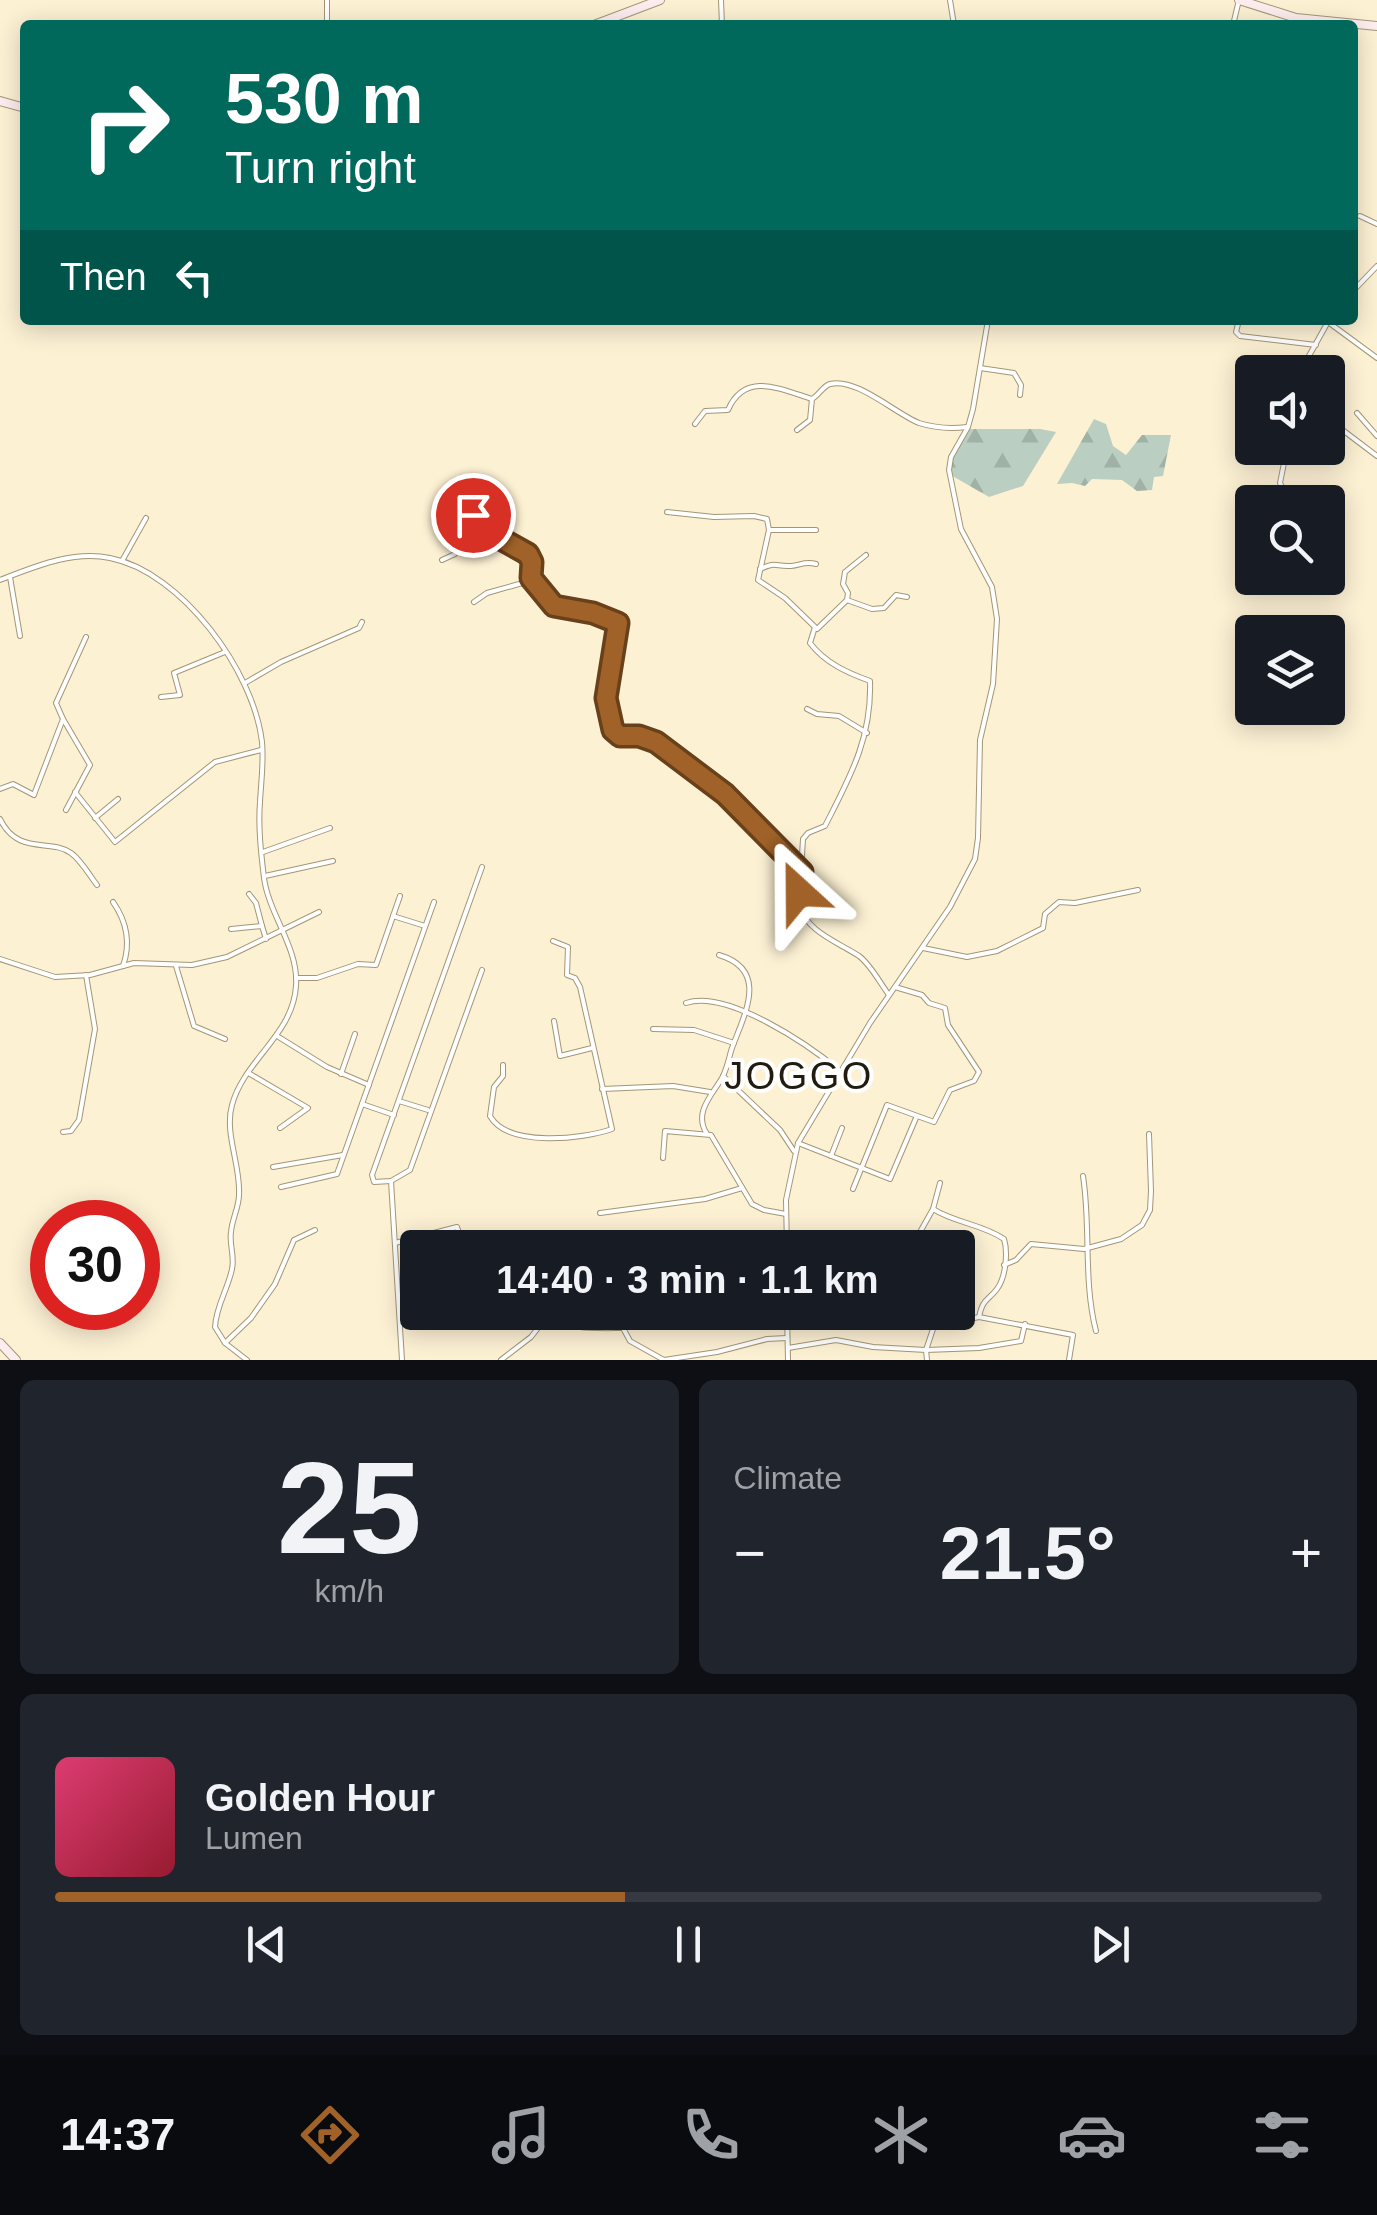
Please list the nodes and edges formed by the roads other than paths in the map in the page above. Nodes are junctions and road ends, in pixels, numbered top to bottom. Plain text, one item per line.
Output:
1 (660, 0) edge
2 (1239, 0) edge
3 (607, 20) edge
4 (1316, 20) edge
5 (1360, 216) dead end
6 (1377, 224) edge
7 (1377, 266) edge
8 (1358, 286) edge
9 (987, 325) edge
10 (1238, 325) edge
11 (1326, 325) edge
12 (1333, 325) edge
13 (1316, 345) junction
14 (1310, 355) edge
15 (1377, 358) edge
16 (980, 368) junction
17 (1020, 395) dead end
18 (812, 399) junction
19 (1357, 413) dead end
20 (695, 424) dead end
21 (968, 427) junction
22 (797, 430) dead end
23 (1345, 432) edge
24 (1377, 436) edge
25 (1377, 456) edge
26 (450, 487) dead end
27 (667, 512) dead end
28 (473, 515) junction
29 (146, 518) dead end
30 (769, 530) junction
31 (816, 530) dead end
32 (866, 555) dead end
33 (442, 560) dead end
34 (122, 562) junction
35 (816, 564) dead end
36 (760, 569) junction
37 (10, 576) junction
38 (0, 580) edge
39 (533, 580) junction
40 (907, 598) dead end
41 (847, 600) junction
42 (474, 602) dead end
43 (362, 622) dead end
44 (817, 629) junction
45 (20, 636) dead end
46 (86, 636) dead end
47 (224, 652) junction
48 (245, 683) junction
49 (161, 697) dead end
50 (807, 709) dead end
51 (63, 719) junction
52 (867, 734) junction
53 (262, 750) junction
54 (0, 789) edge
55 (75, 792) junction
56 (118, 799) dead end
57 (66, 810) dead end
58 (95, 818) junction
59 (0, 819) edge
60 (330, 828) dead end
61 (262, 852) junction
62 (333, 862) dead end
63 (482, 867) dead end
64 (802, 872) junction
65 (264, 876) junction
66 (97, 886) dead end
67 (1138, 890) dead end
68 (249, 894) dead end
69 (400, 896) dead end
70 (113, 902) dead end
71 (434, 902) dead end
72 (319, 912) dead end
73 (393, 916) junction
74 (262, 926) junction
75 (425, 926) junction
76 (231, 929) dead end
77 (282, 932) junction
78 (266, 939) junction
79 (553, 941) dead end
80 (922, 948) junction
81 (719, 956) dead end
82 (0, 959) edge
83 (123, 966) junction
84 (176, 966) junction
85 (482, 970) dead end
86 (86, 975) junction
87 (296, 978) junction
88 (895, 987) junction
89 (889, 996) junction
90 (686, 1003) dead end
91 (747, 1015) junction
92 (554, 1021) dead end
93 (653, 1029) dead end
94 (355, 1034) dead end
95 (277, 1036) junction
96 (225, 1039) dead end
97 (734, 1044) junction
98 (592, 1048) junction
99 (502, 1065) dead end
100 (840, 1072) junction
101 (250, 1074) junction
102 (341, 1074) junction
103 (723, 1076) junction
104 (369, 1085) junction
105 (602, 1090) junction
106 (710, 1092) junction
107 (399, 1101) junction
108 (362, 1104) junction
109 (430, 1110) junction
110 (394, 1115) junction
111 (917, 1117) junction
112 (280, 1128) dead end
113 (842, 1128) dead end
114 (63, 1132) dead end
115 (707, 1134) junction
116 (1149, 1134) dead end
117 (798, 1143) junction
118 (794, 1151) junction
119 (343, 1154) junction
120 (831, 1156) junction
121 (663, 1158) dead end
122 (272, 1167) dead end
123 (860, 1168) junction
124 (1083, 1176) dead end
125 (391, 1181) junction
126 (940, 1183) dead end
127 (282, 1187) dead end
128 (742, 1188) junction
129 (853, 1190) dead end
130 (934, 1208) junction
131 (600, 1214) dead end
132 (786, 1214) junction
133 (315, 1230) dead end
134 (786, 1230) edge
135 (922, 1230) edge
136 (400, 1242) edge
137 (395, 1243) junction
138 (1089, 1248) junction
139 (1004, 1265) junction
140 (400, 1308) edge
141 (979, 1317) junction
142 (1025, 1324) junction
143 (401, 1330) edge
144 (787, 1330) edge
145 (1096, 1330) dead end
146 (787, 1338) junction
147 (0, 1343) edge
148 (225, 1343) junction
149 (788, 1348) junction
150 (926, 1350) junction
151 (16, 1360) edge
152 (246, 1360) edge
153 (402, 1360) edge
154 (500, 1360) edge
155 (665, 1360) edge
156 (788, 1360) edge
157 (927, 1360) edge
158 (1069, 1360) edge

1 - 3 street
2 - 4 street
5 - 6 street
7 - 8 street
9 - 16 street
10 - 13 street
11 - 13 street
12 - 15 street
13 - 14 street
16 - 17 street
16 - 21 street
18 - 20 street
18 - 21 street
18 - 22 street
19 - 24 street
21 - 80 street
23 - 25 street
26 - 28 street
27 - 30 street
28 - 33 street
28 - 39 street
29 - 34 street
30 - 31 street
30 - 36 street
32 - 41 street
34 - 37 street
34 - 47 street
35 - 36 street
36 - 44 street
37 - 38 street
37 - 45 street
39 - 42 street
39 - 64 street
40 - 41 street
41 - 44 street
43 - 48 street
44 - 52 street
46 - 51 street
47 - 48 street
47 - 49 street
48 - 53 street
50 - 52 street
51 - 54 street
51 - 55 street
52 - 64 street
53 - 58 street
53 - 61 street
55 - 57 street
55 - 58 street
56 - 58 street
59 - 66 street
60 - 61 street
61 - 65 street
62 - 65 street
63 - 107 street
64 - 89 street
65 - 77 street
67 - 80 street
68 - 74 street
69 - 73 street
70 - 83 street
71 - 75 street
72 - 77 street
73 - 75 street
73 - 87 street
74 - 76 street
74 - 78 street
75 - 104 street
77 - 78 street
77 - 87 street
78 - 84 street
79 - 98 street
80 - 88 street
81 - 91 street
82 - 86 street
83 - 84 street
83 - 86 street
84 - 96 street
85 - 109 street
86 - 114 street
87 - 95 street
88 - 89 street
88 - 111 street
89 - 100 street
90 - 91 street
91 - 97 street
91 - 100 street
92 - 98 street
93 - 97 street
94 - 102 street
95 - 101 street
95 - 102 street
97 - 103 street
98 - 105 street
99 - 105 street
100 - 117 street
101 - 112 street
101 - 148 street
102 - 104 street
103 - 106 street
103 - 118 street
104 - 108 street
105 - 106 street
106 - 115 street
107 - 109 street
107 - 110 street
108 - 110 street
108 - 119 street
109 - 125 street
110 - 125 street
111 - 123 street
111 - 123 street
113 - 120 street
115 - 121 street
115 - 128 street
116 - 138 street
117 - 118 street
117 - 120 street
118 - 132 street
119 - 122 street
119 - 127 street
120 - 123 street
123 - 129 street
124 - 138 street
125 - 137 street
126 - 130 street
128 - 131 street
128 - 132 street
130 - 135 street
130 - 139 street
132 - 134 street
133 - 148 street
136 - 137 street
137 - 140 street
138 - 139 street
138 - 145 street
139 - 141 street
141 - 142 street
141 - 150 street
142 - 150 street
142 - 158 street
143 - 153 street
144 - 146 street
146 - 149 street
146 - 155 street
147 - 151 street
148 - 152 street
149 - 150 street
149 - 156 street
150 - 157 street
154 - 155 street

